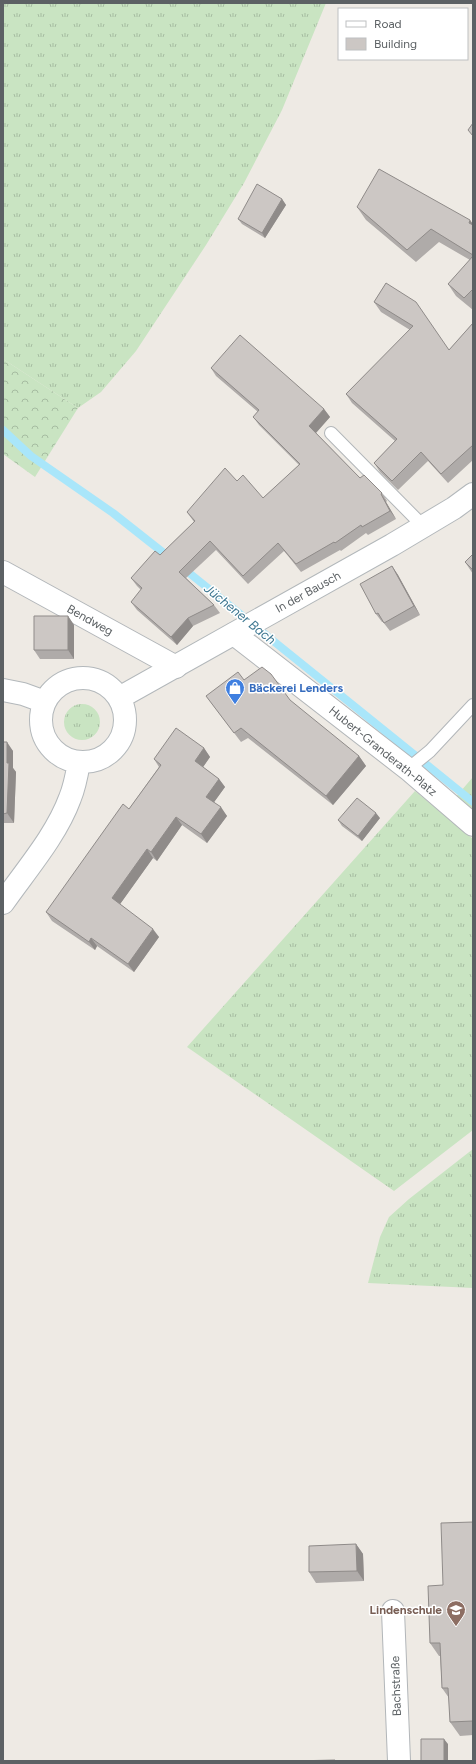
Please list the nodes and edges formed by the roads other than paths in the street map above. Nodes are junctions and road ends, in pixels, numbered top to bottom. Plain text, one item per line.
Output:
1 (331, 433) dead end
2 (473, 494) edge
3 (423, 526) junction
4 (3, 572) edge
5 (236, 633) junction
6 (176, 667) junction
7 (3, 690) edge
8 (119, 698) junction
9 (45, 702) junction
10 (473, 705) edge
11 (80, 762) junction
12 (411, 767) junction
13 (473, 825) edge
14 (3, 903) edge
15 (393, 1611) dead end
16 (400, 1761) edge

1 - 3 lane
2 - 3 street, In der Bausch
3 - 5 street, In der Bausch
4 - 6 street, Bendweg
5 - 6 street, In der Bausch
5 - 12 street, Hubert-Granderath-Platz
6 - 8 street, In der Bausch
7 - 9 street
8 - 9 street
8 - 11 street
9 - 11 street
10 - 12 lane
11 - 14 street
12 - 13 street, Hubert-Granderath-Platz
15 - 16 street, Bachstraße

